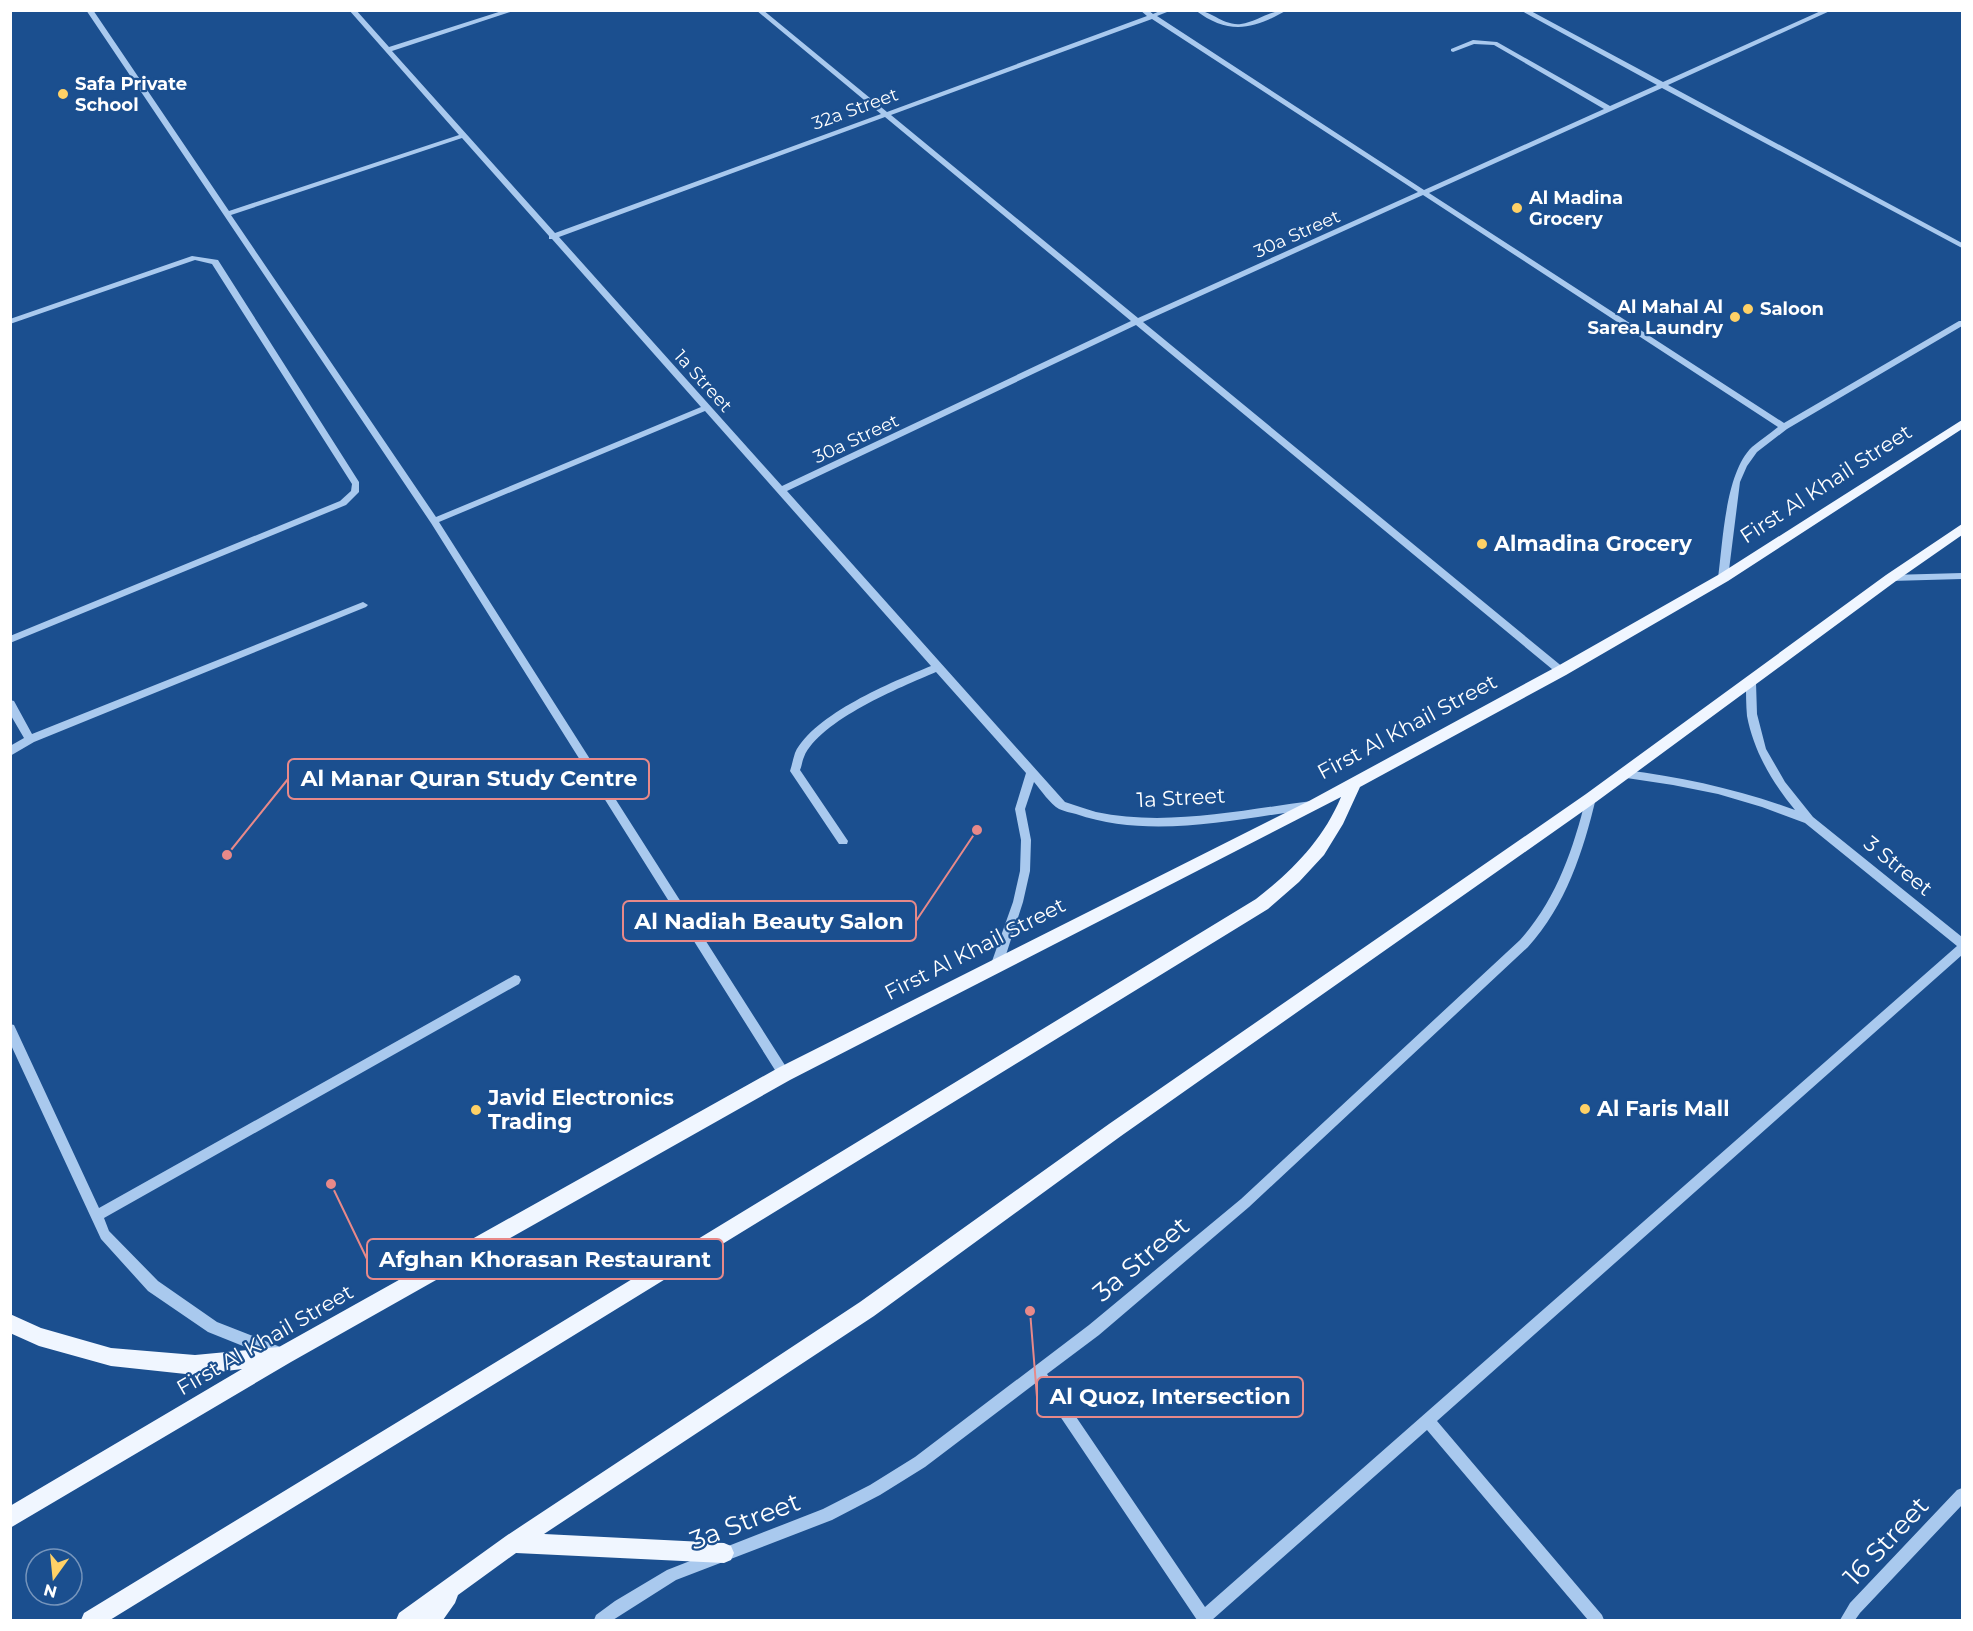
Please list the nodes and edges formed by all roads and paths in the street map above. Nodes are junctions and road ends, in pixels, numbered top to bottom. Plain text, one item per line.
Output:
1 (89, 10) edge
2 (351, 10) edge
3 (513, 10) edge
4 (759, 10) edge
5 (1143, 10) edge
6 (1169, 10) edge
7 (1198, 10) edge
8 (1284, 10) edge
9 (1523, 10) edge
10 (1829, 10) edge
11 (1152, 16) junction
12 (387, 50) junction
13 (1453, 50) dead end
14 (1665, 85) junction
15 (1610, 109) junction
16 (885, 113) junction
17 (462, 136) junction
18 (1424, 193) junction
19 (228, 214) junction
20 (552, 237) junction
21 (1962, 246) edge
22 (1138, 321) junction
23 (10, 322) edge
24 (1962, 324) edge
25 (705, 408) junction
26 (1962, 424) edge
27 (1784, 428) junction
28 (780, 491) junction
29 (434, 520) junction
30 (1962, 529) edge
31 (1962, 576) edge
32 (1723, 578) junction
33 (1891, 578) junction
34 (363, 605) dead end
35 (10, 640) edge
36 (937, 667) junction
37 (1561, 671) junction
38 (1751, 683) junction
39 (10, 704) edge
40 (30, 739) junction
41 (10, 752) edge
42 (1032, 772) junction
43 (1624, 774) junction
44 (1355, 782) junction
45 (1591, 798) junction
46 (1314, 805) junction
47 (1809, 820) junction
48 (843, 842) dead end
49 (1962, 943) edge
50 (1962, 948) edge
51 (998, 964) junction
52 (515, 980) dead end
53 (10, 1029) edge
54 (784, 1074) junction
55 (96, 1216) junction
56 (10, 1323) edge
57 (284, 1355) junction
58 (1038, 1372) junction
59 (1428, 1420) junction
60 (1962, 1495) edge
61 (10, 1518) edge
62 (513, 1543) junction
63 (724, 1553) junction
64 (455, 1586) junction
65 (1204, 1619) edge
66 (91, 1620) edge
67 (406, 1620) edge
68 (431, 1620) edge
69 (601, 1620) edge
70 (1597, 1620) edge
71 (1846, 1620) edge

1 - 19 street
2 - 12 street, 1a Street
3 - 12 street
4 - 16 street
5 - 11 street
6 - 11 street, 32a Street
7 - 8 street
9 - 14 street
10 - 14 street, 30a Street
11 - 16 street, 32a Street
11 - 18 street
12 - 17 street, 1a Street
13 - 15 street
14 - 15 street, 30a Street
14 - 21 street
15 - 18 street, 30a Street
16 - 20 street, 32a Street
16 - 22 street
17 - 19 street
17 - 20 street, 1a Street
18 - 22 street, 30a Street
18 - 27 street
19 - 29 street
20 - 25 street, 1a Street
22 - 28 street, 30a Street
22 - 37 street
23 - 35 street
24 - 27 street
25 - 28 street, 1a Street
25 - 29 street
26 - 32 main road, First Al Khail Street
27 - 32 street
28 - 36 street, 1a Street
29 - 54 street
30 - 33 main road
31 - 33 street
32 - 37 main road, First Al Khail Street
33 - 38 main road
34 - 40 street
36 - 42 street, 1a Street
36 - 48 street
37 - 44 main road, First Al Khail Street
38 - 43 main road
38 - 47 street, 3 Street
39 - 40 street
40 - 41 street
42 - 46 street, 1a Street
42 - 51 street
43 - 45 main road
43 - 47 street, 3 Street
44 - 46 main road, First Al Khail Street
44 - 66 main road
45 - 58 street, 3a Street
45 - 62 main road
46 - 51 main road, First Al Khail Street
47 - 49 street, 3 Street
50 - 59 street
51 - 54 main road, First Al Khail Street
52 - 55 street
53 - 55 street
54 - 57 main road, First Al Khail Street
55 - 57 street
56 - 57 main road
57 - 61 main road, First Al Khail Street
58 - 63 street, 3a Street
58 - 65 street
59 - 65 street
59 - 70 street
60 - 71 street, 16 Street
62 - 63 main road
62 - 64 main road
63 - 69 street, 3a Street
64 - 67 main road
64 - 68 main road

